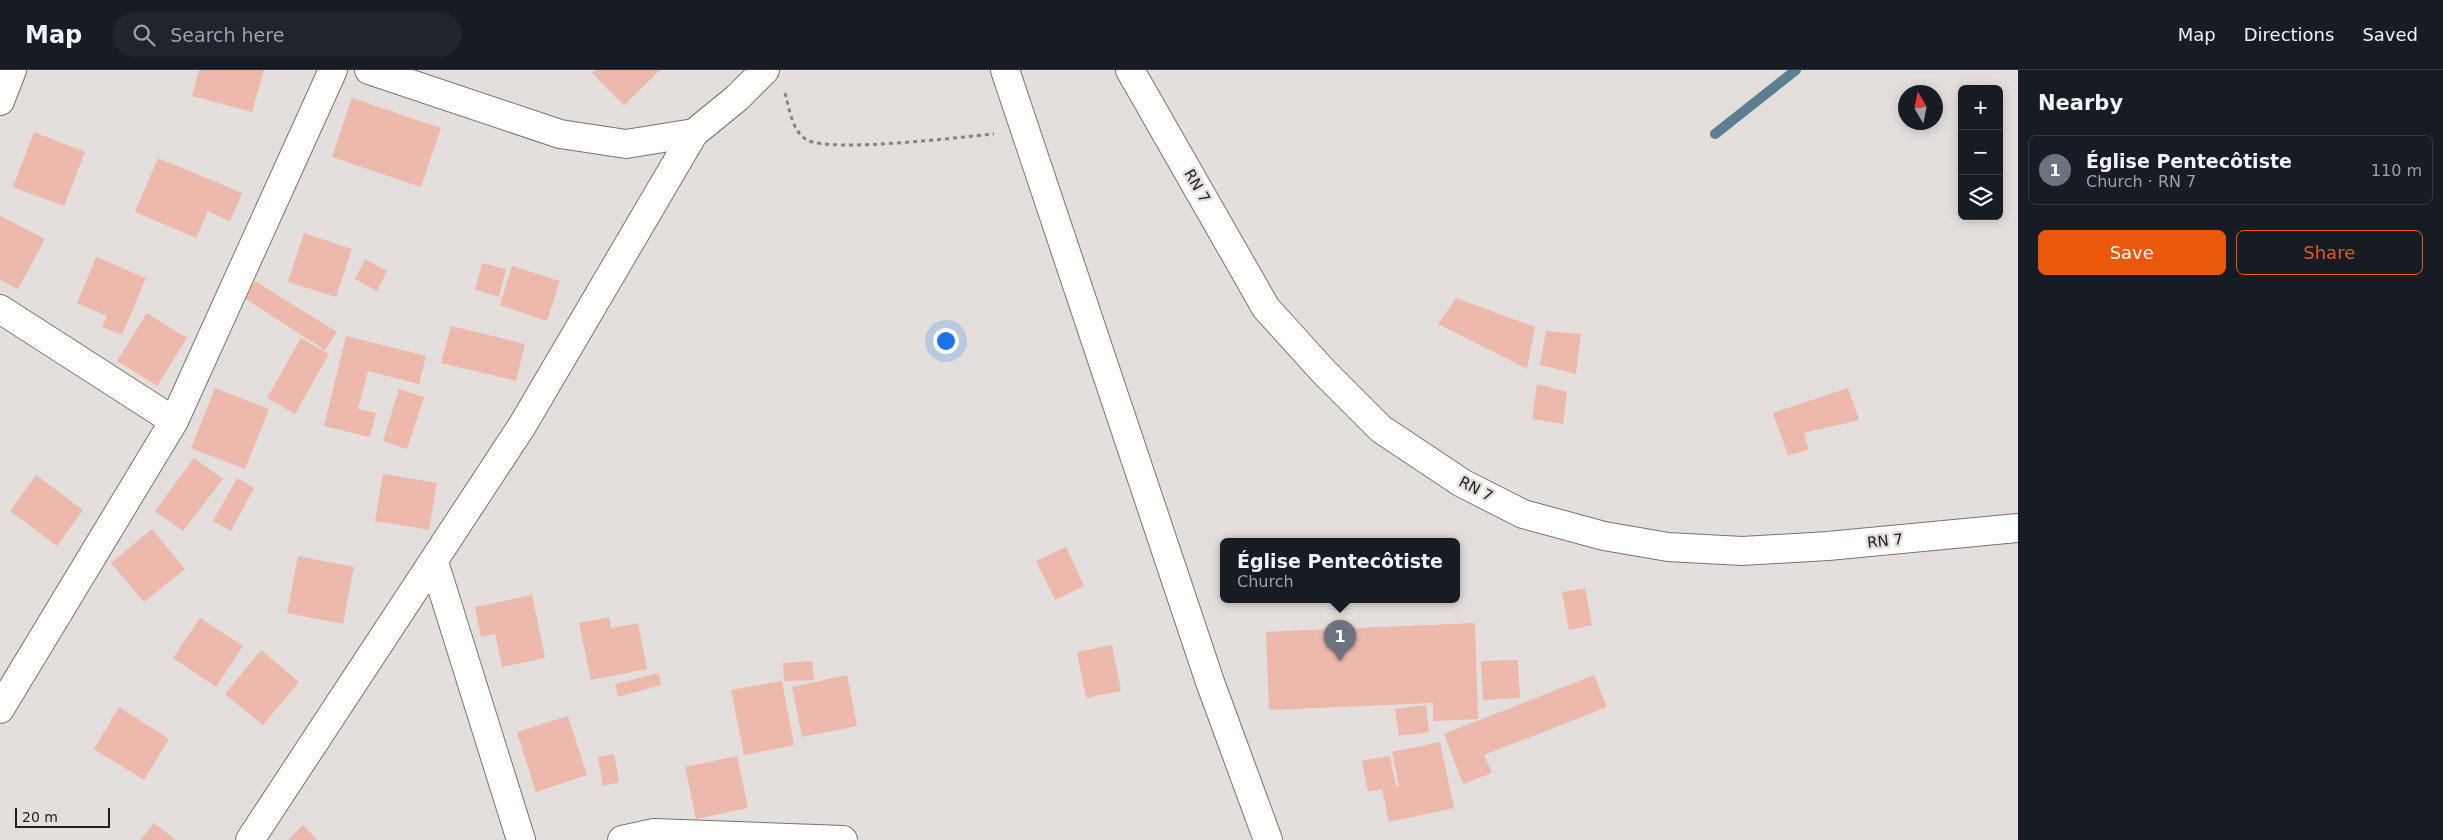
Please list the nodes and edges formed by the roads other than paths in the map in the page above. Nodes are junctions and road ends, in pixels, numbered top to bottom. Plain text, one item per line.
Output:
1 (12, 70) edge
2 (333, 70) edge
3 (369, 70) edge
4 (1005, 70) edge
5 (1130, 70) edge
6 (775, 79) edge
7 (0, 100) edge
8 (694, 132) junction
9 (0, 309) edge
10 (174, 421) junction
11 (2018, 528) edge
12 (434, 562) junction
13 (0, 708) edge
14 (250, 840) edge
15 (521, 840) edge
16 (622, 840) edge
17 (842, 840) edge
18 (1268, 840) edge

1 - 7 street
2 - 10 street
3 - 8 street
4 - 18 street
5 - 11 street, RN 7 / RN 7
6 - 8 street
8 - 12 street
9 - 10 street
10 - 13 street
12 - 14 street
12 - 15 street
16 - 17 street

